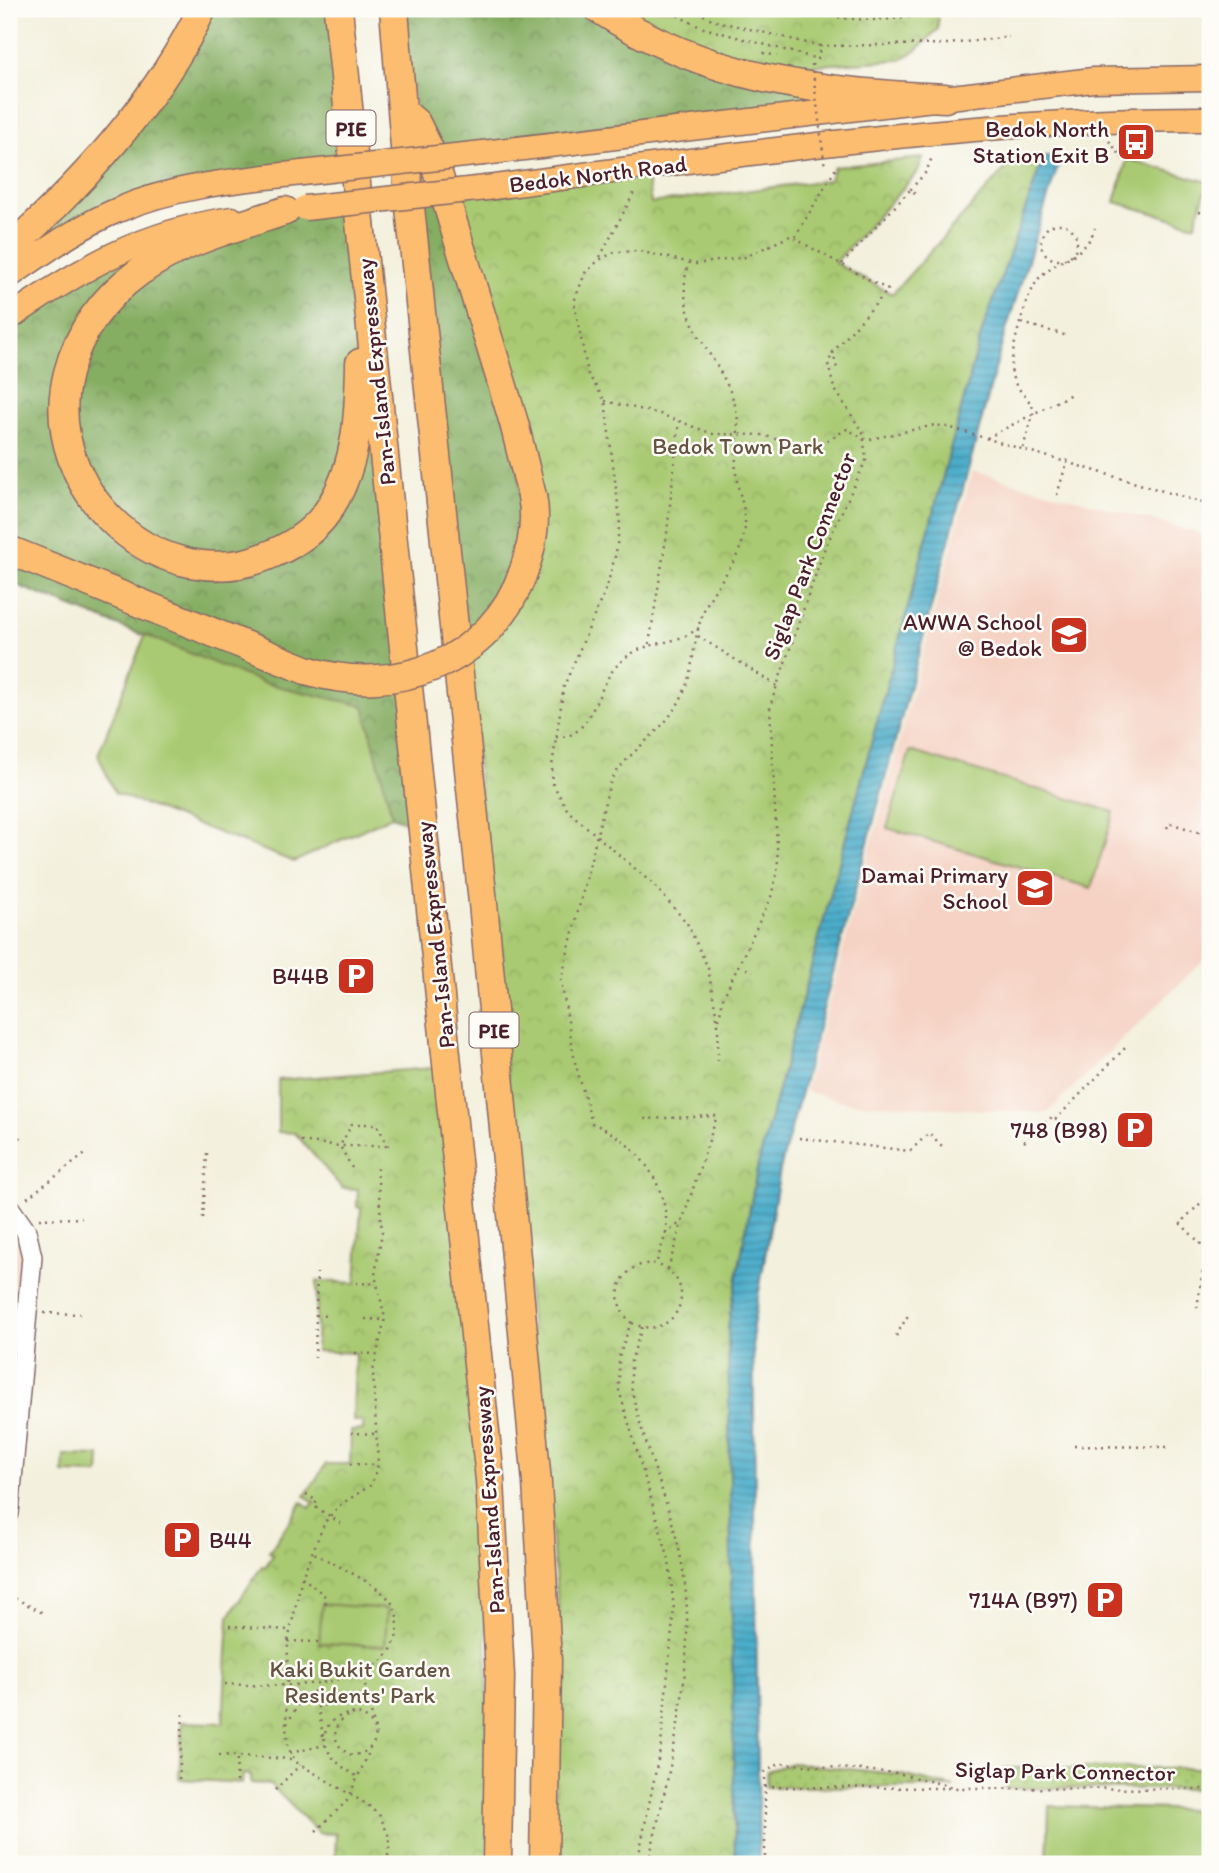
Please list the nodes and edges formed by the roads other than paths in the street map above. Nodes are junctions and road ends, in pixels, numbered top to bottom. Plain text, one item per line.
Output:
1 (202, 9) edge
2 (338, 9) edge
3 (394, 9) edge
4 (599, 9) edge
5 (1210, 78) edge
6 (945, 98) junction
7 (403, 112) junction
8 (1210, 119) edge
9 (295, 209) junction
10 (363, 248) junction
11 (9, 249) edge
12 (9, 276) edge
13 (9, 318) edge
14 (9, 550) edge
15 (15, 1205) edge
16 (9, 1513) edge
17 (497, 1864) edge
18 (544, 1864) edge

1 - 11 highway
2 - 10 highway, Pan-Island Expressway / PIE
3 - 7 highway, Pan-Island Expressway / PIE
4 - 6 highway
5 - 6 main road, Bedok North Road
6 - 12 main road, Bedok North Road, bridge
7 - 14 highway, bridge
7 - 18 highway, Pan-Island Expressway / PIE
8 - 9 main road, Bedok North Road, bridge
9 - 10 highway
9 - 13 main road, Bedok North Road
10 - 17 highway, Pan-Island Expressway / PIE
15 - 16 street

